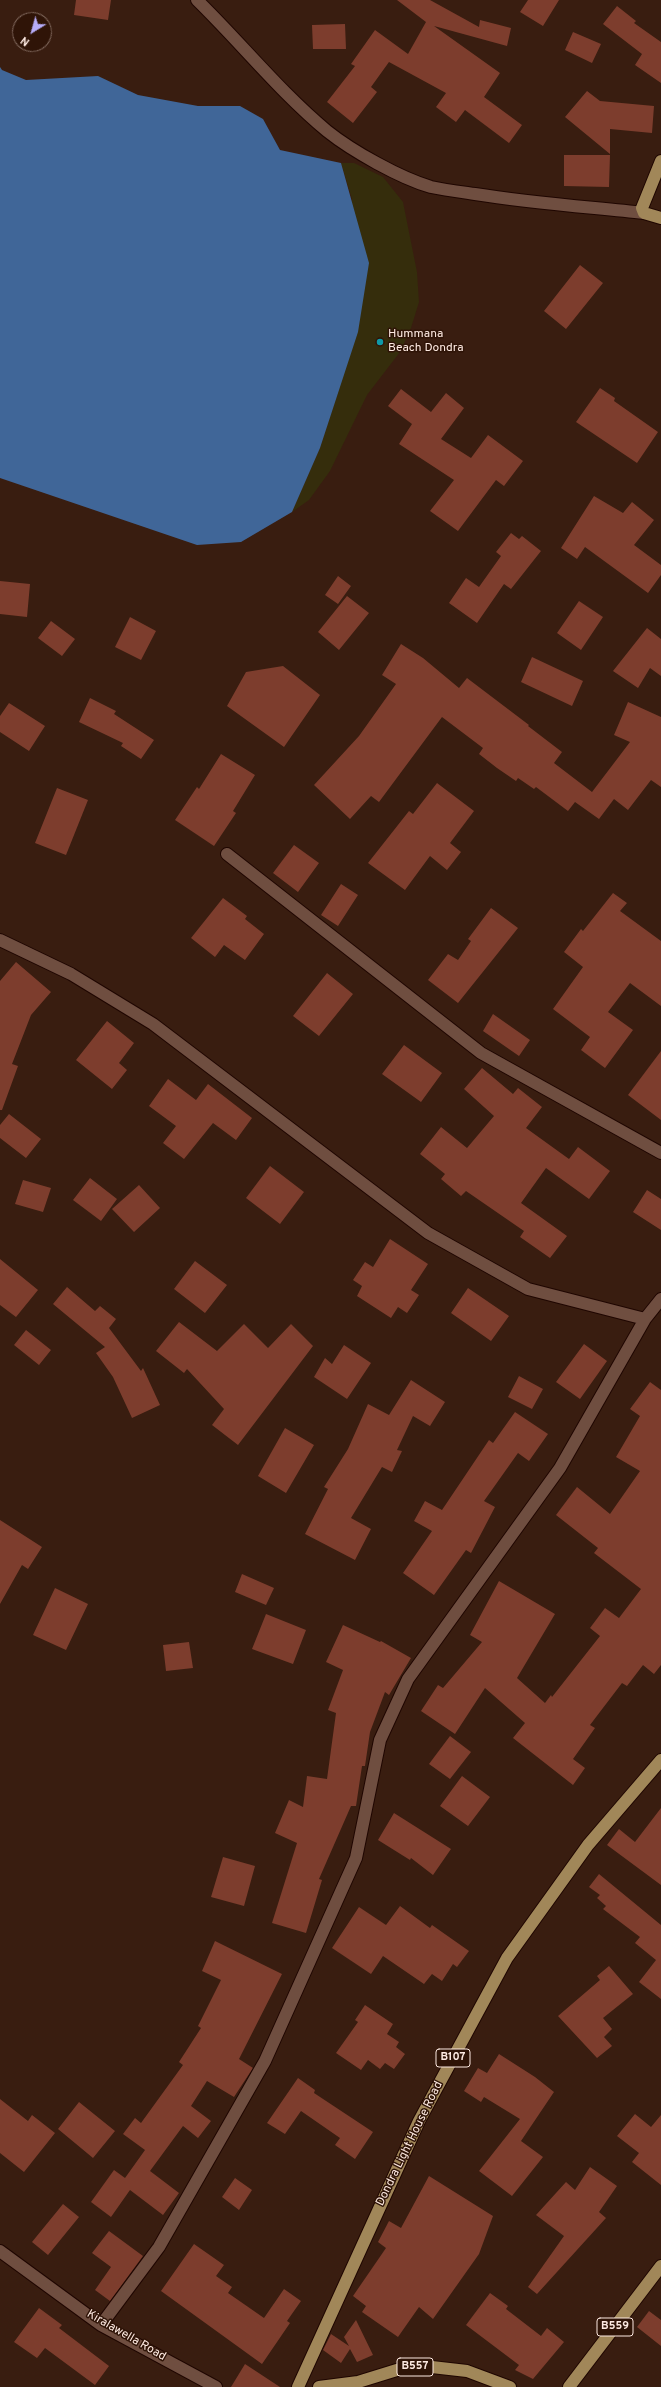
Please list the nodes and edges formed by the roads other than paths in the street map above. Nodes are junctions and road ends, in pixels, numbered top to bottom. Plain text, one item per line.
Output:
1 (197, 0) edge
2 (661, 161) edge
3 (644, 213) junction
4 (661, 218) edge
5 (227, 854) dead end
6 (0, 940) edge
7 (661, 1153) edge
8 (661, 1299) edge
9 (645, 1319) junction
10 (661, 1760) edge
11 (0, 2251) edge
12 (661, 2266) edge
13 (101, 2325) junction
14 (216, 2387) edge
15 (298, 2387) edge
16 (319, 2387) edge
17 (510, 2387) edge
18 (569, 2387) edge

1 - 3 street
2 - 3 main road
3 - 4 main road
5 - 7 street
6 - 9 street
8 - 9 street
9 - 13 street
10 - 15 main road, Dondra Light House Road / B107
11 - 13 street, Kiralawella Road
12 - 18 main road, B559
13 - 14 street, Kiralawella Road
16 - 17 main road, B557

